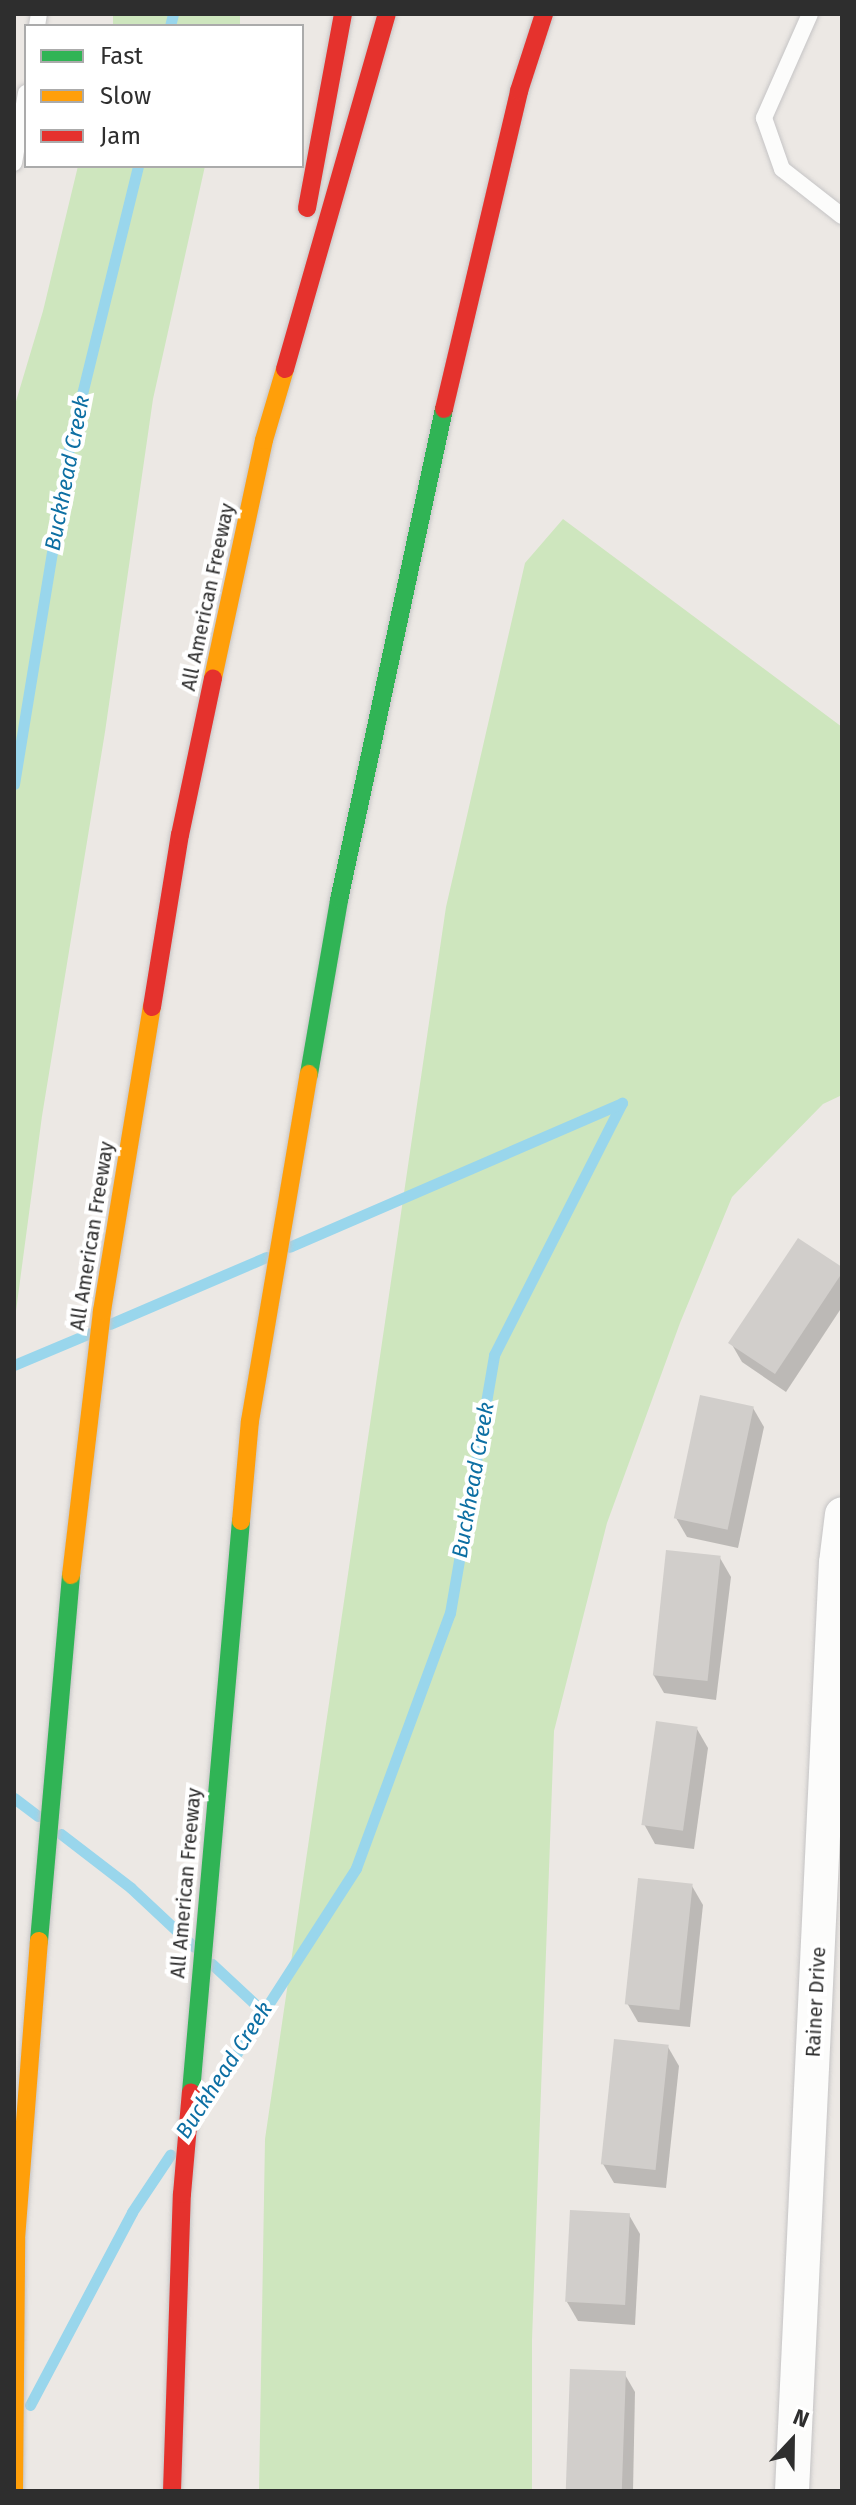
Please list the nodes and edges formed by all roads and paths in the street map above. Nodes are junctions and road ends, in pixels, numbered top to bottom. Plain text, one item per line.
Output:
1 (343, 14) edge
2 (387, 14) edge
3 (544, 14) edge
4 (556, 14) edge
5 (810, 14) edge
6 (519, 91) junction
7 (24, 105) edge
8 (14, 163) edge
9 (842, 216) edge
10 (264, 440) junction
11 (842, 1514) edge
12 (828, 2041) edge
13 (16, 2239) junction
14 (14, 2260) edge
15 (14, 2491) edge
16 (172, 2491) edge
17 (792, 2491) edge

1 - 10 highway
2 - 10 highway, All American Freeway
3 - 6 highway, All American Freeway
4 - 6 highway
5 - 9 lane
6 - 16 highway, All American Freeway
7 - 8 lane
10 - 13 highway, All American Freeway
11 - 12 street, Rainer Drive
12 - 17 street, Rainer Drive
13 - 14 highway
13 - 15 highway, All American Freeway

